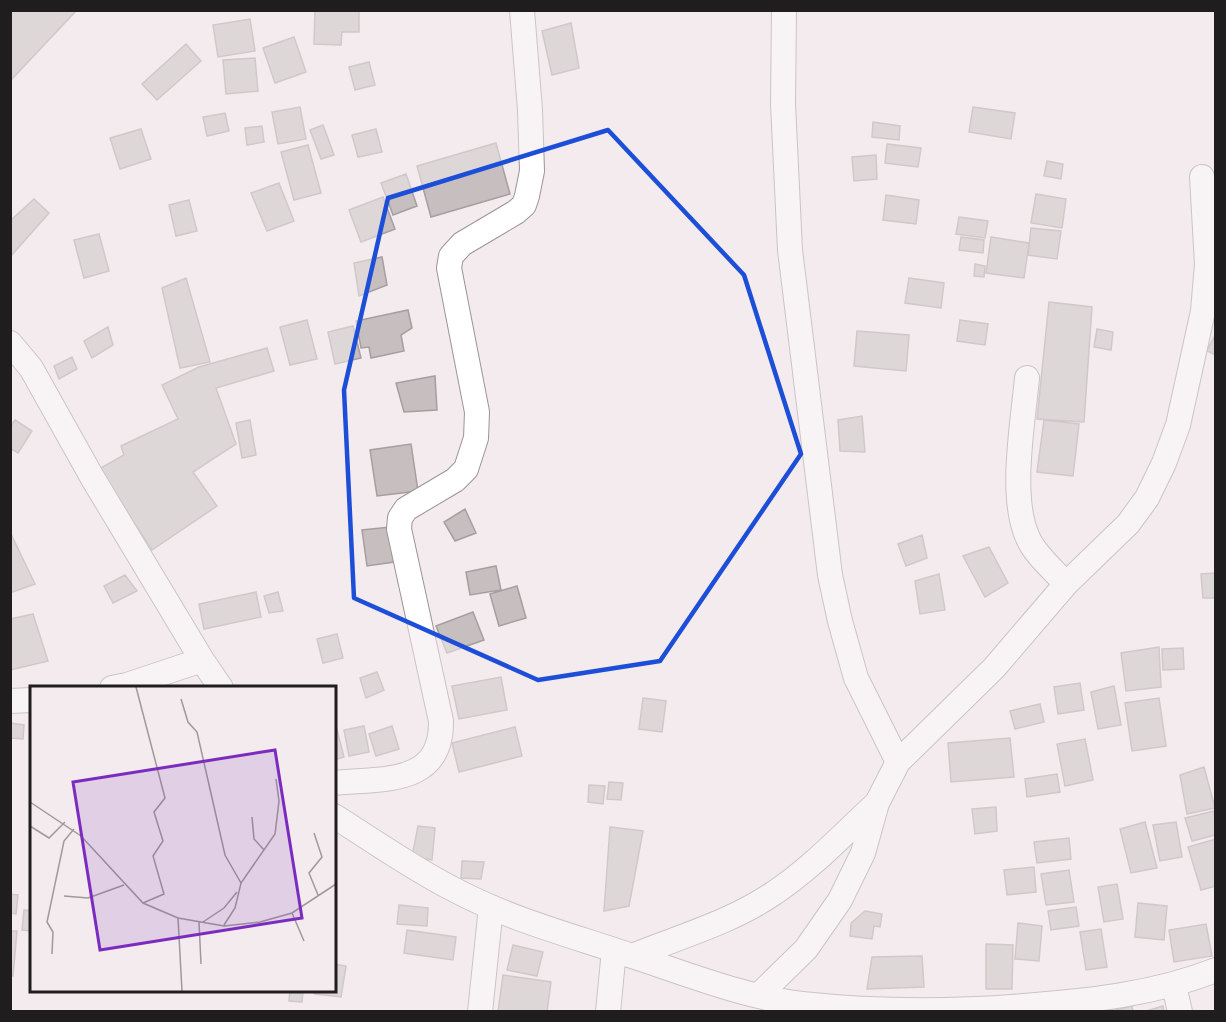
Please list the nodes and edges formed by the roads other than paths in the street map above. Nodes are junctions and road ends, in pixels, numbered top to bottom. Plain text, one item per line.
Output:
1 (522, 10) edge
2 (784, 10) edge
3 (1202, 177) dead end
4 (10, 343) edge
5 (1027, 378) dead end
6 (1066, 584) junction
7 (202, 660) junction
8 (120, 686) edge
9 (220, 686) edge
10 (30, 700) edge
11 (10, 701) edge
12 (898, 762) junction
13 (336, 783) edge
14 (878, 803) junction
15 (336, 817) edge
16 (491, 907) junction
17 (623, 953) junction
18 (1215, 970) edge
19 (1174, 985) junction
20 (759, 995) junction
21 (480, 1011) edge
22 (608, 1011) edge
23 (1180, 1011) edge

1 - 13 street
2 - 12 street
3 - 6 street
4 - 7 street
5 - 6 street
6 - 12 street
7 - 8 street
7 - 9 street
10 - 11 street
12 - 14 street
14 - 17 street
14 - 20 street
15 - 16 street
16 - 17 street
16 - 21 street
17 - 20 street
17 - 22 street
18 - 19 street
19 - 20 street
19 - 23 street

